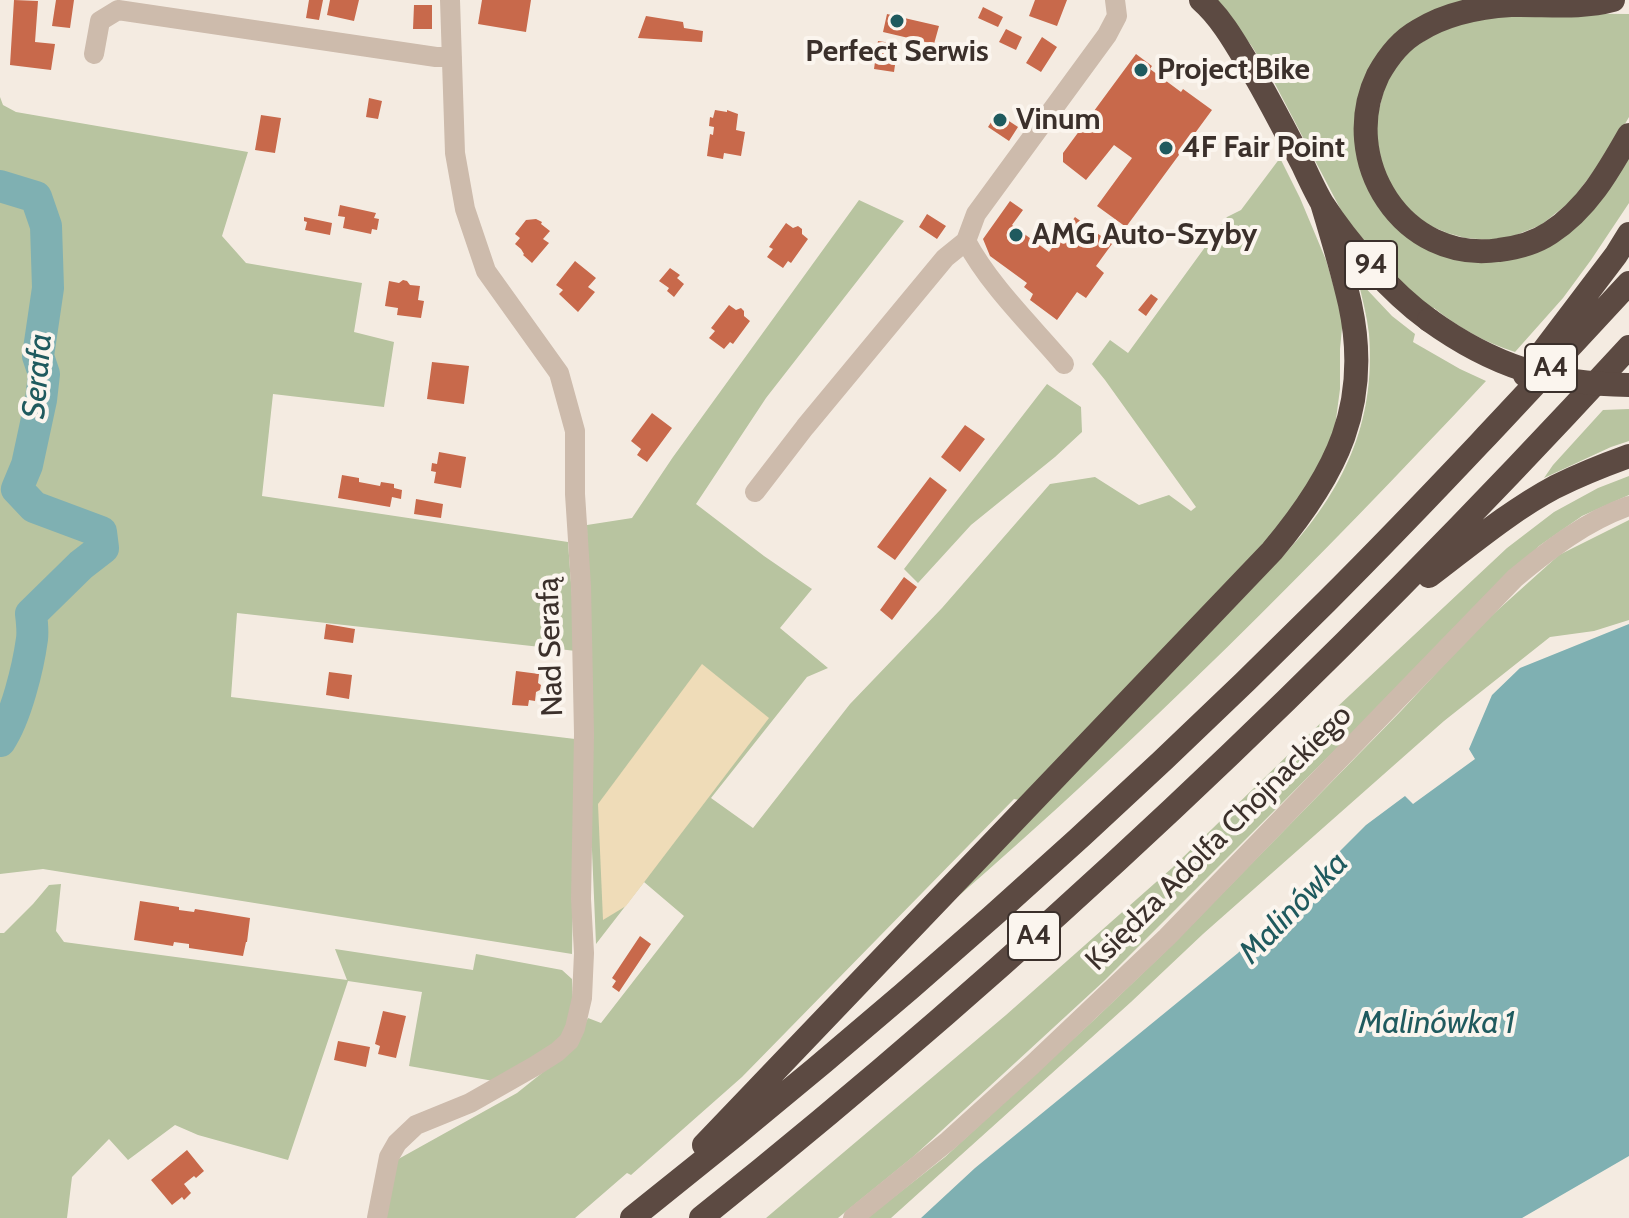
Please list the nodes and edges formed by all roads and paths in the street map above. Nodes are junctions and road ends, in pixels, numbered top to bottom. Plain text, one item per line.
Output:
1 (450, 0) edge
2 (1115, 0) edge
3 (1201, 0) edge
4 (1613, 0) edge
5 (94, 54) dead end
6 (452, 57) junction
7 (1629, 135) edge
8 (1322, 203) junction
9 (1629, 234) edge
10 (966, 241) junction
11 (1629, 283) edge
12 (1629, 347) edge
13 (1064, 364) dead end
14 (1629, 385) edge
15 (1472, 453) junction
16 (1629, 456) edge
17 (755, 492) dead end
18 (1629, 506) edge
19 (1352, 637) junction
20 (637, 1214) edge
21 (377, 1218) edge
22 (701, 1218) edge
23 (853, 1218) edge

1 - 6 street, Nad Serafą
2 - 10 street
3 - 8 highway
4 - 7 highway
5 - 6 street
6 - 21 street, Nad Serafą
8 - 14 highway, 94, bridge
8 - 20 highway
9 - 15 highway
10 - 13 street
10 - 17 street
11 - 15 highway, A4
12 - 19 highway, A4
15 - 20 highway, A4
16 - 19 highway
18 - 23 street, Księdza Adolfa Chojnackiego
19 - 22 highway, A4

